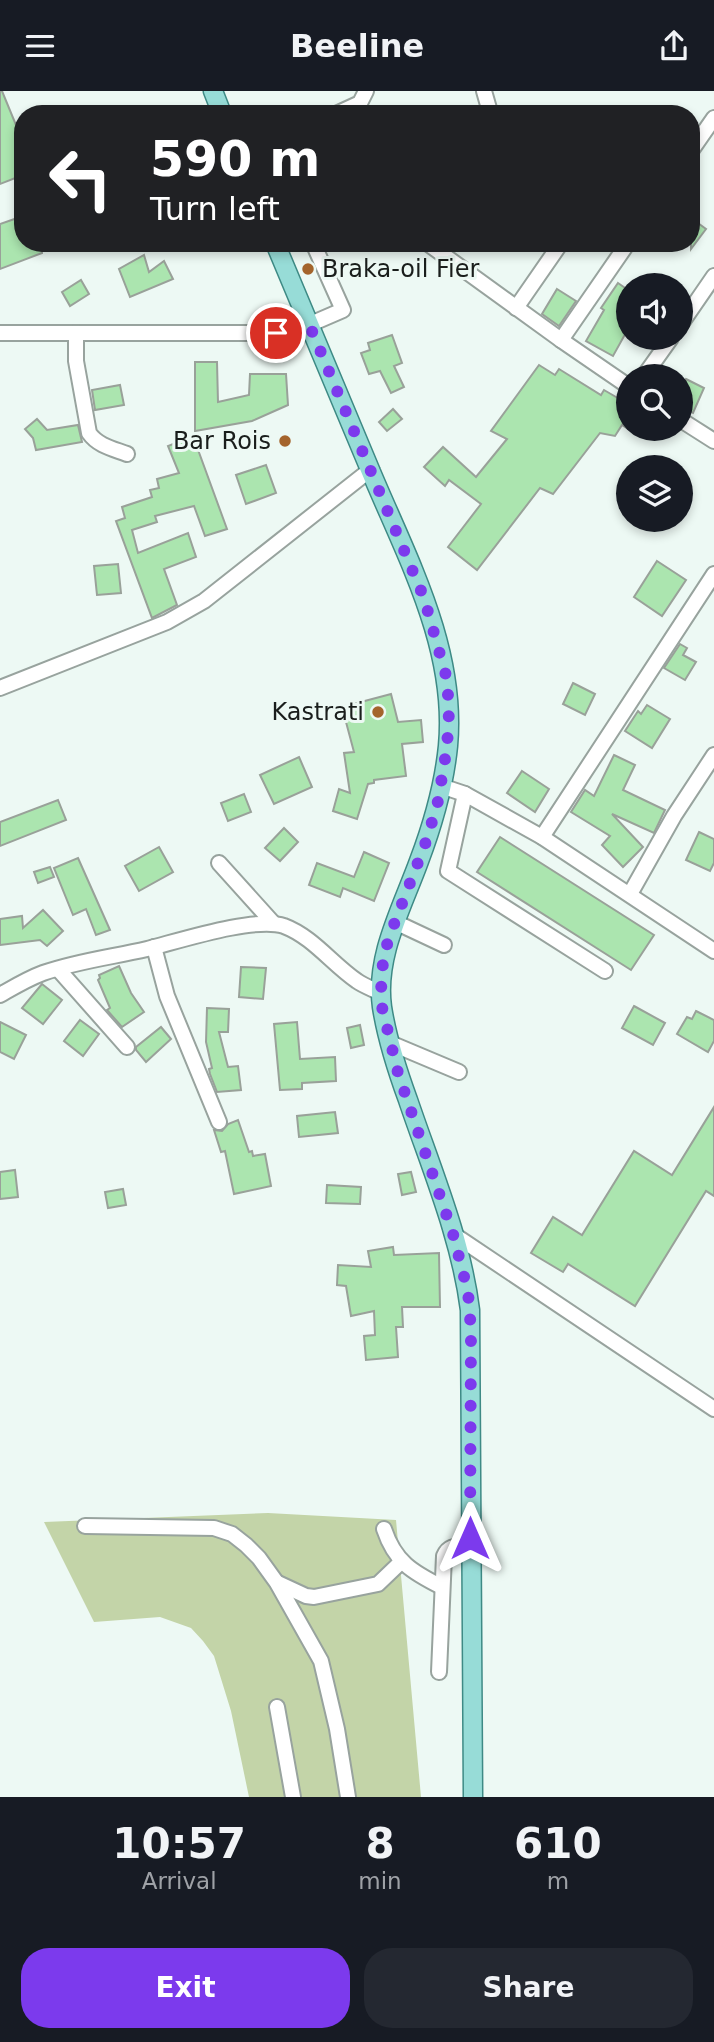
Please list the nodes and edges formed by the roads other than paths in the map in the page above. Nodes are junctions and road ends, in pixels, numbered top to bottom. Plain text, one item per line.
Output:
1 (366, 91) edge
2 (356, 105) edge
3 (714, 118) edge
4 (700, 138) edge
5 (279, 252) edge
6 (317, 252) edge
7 (439, 252) edge
8 (555, 252) edge
9 (622, 252) edge
10 (714, 276) edge
11 (693, 307) edge
12 (516, 309) junction
13 (309, 324) junction
14 (0, 333) edge
15 (76, 333) junction
16 (561, 340) junction
17 (616, 378) edge
18 (693, 428) edge
19 (714, 441) edge
20 (127, 454) dead end
21 (370, 470) junction
22 (714, 574) edge
23 (0, 688) edge
24 (714, 755) edge
25 (441, 786) junction
26 (465, 794) junction
27 (542, 837) junction
28 (219, 863) dead end
29 (630, 894) junction
30 (395, 922) junction
31 (274, 924) junction
32 (444, 945) dead end
33 (713, 946) edge
34 (154, 947) junction
35 (58, 969) junction
36 (605, 971) dead end
37 (381, 993) junction
38 (0, 995) edge
39 (390, 1043) junction
40 (127, 1047) dead end
41 (458, 1072) dead end
42 (219, 1122) dead end
43 (453, 1234) junction
44 (714, 1409) edge
45 (85, 1525) dead end
46 (384, 1529) dead end
47 (470, 1546) junction
48 (401, 1562) junction
49 (277, 1583) junction
50 (442, 1587) junction
51 (439, 1671) dead end
52 (277, 1707) dead end
53 (293, 1797) edge
54 (348, 1797) edge
55 (473, 1797) edge

1 - 2 street
3 - 4 street
5 - 13 main road
6 - 13 street
7 - 12 street
8 - 12 street
9 - 16 street
10 - 11 street
12 - 16 street
13 - 15 street
13 - 21 main road
14 - 15 street
15 - 20 street
16 - 17 street
18 - 19 street
21 - 23 street
21 - 25 main road
22 - 27 street
24 - 29 street
25 - 26 street
25 - 30 main road
26 - 27 street
26 - 36 street
27 - 29 street
28 - 31 street
29 - 33 street
30 - 32 street
30 - 37 main road
31 - 34 street
31 - 37 street
34 - 35 street
34 - 42 street
35 - 38 street
35 - 40 street
37 - 39 main road
39 - 41 street
39 - 43 main road
43 - 44 street
43 - 47 main road
45 - 49 street
46 - 48 street
47 - 50 street
47 - 55 main road
48 - 49 street
48 - 50 street
49 - 54 street
50 - 51 street
52 - 53 street

